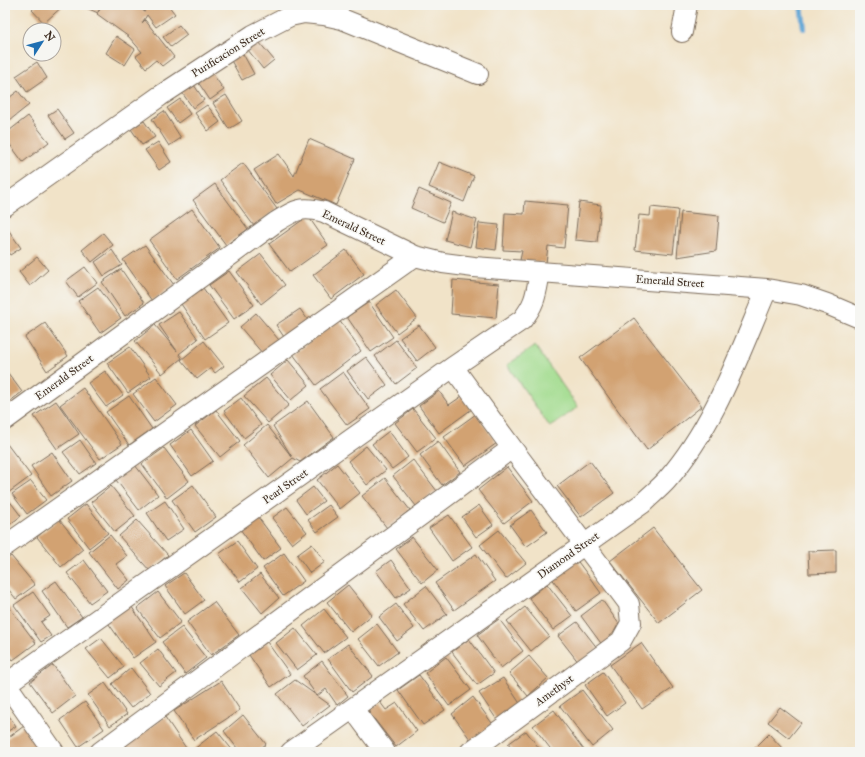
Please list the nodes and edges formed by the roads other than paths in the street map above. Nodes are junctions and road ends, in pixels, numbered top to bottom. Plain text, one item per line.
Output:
1 (687, 5) edge
2 (682, 32) dead end
3 (478, 74) dead end
4 (5, 206) edge
5 (415, 256) junction
6 (540, 272) junction
7 (767, 288) junction
8 (860, 318) edge
9 (453, 367) junction
10 (5, 420) edge
11 (512, 448) junction
12 (584, 543) junction
13 (5, 546) edge
14 (6, 683) edge
15 (353, 709) junction
16 (54, 752) edge
17 (100, 752) edge
18 (291, 752) edge
19 (385, 752) edge
20 (470, 752) edge

1 - 2 street
3 - 4 street, Purificacion Street
5 - 6 street, Emerald Street
5 - 10 street, Emerald Street
5 - 13 street
6 - 7 street, Emerald Street
6 - 9 street, Pearl Street
7 - 8 street, Emerald Street
7 - 12 street, Diamond Street
9 - 11 street
9 - 14 street, Pearl Street
11 - 12 street
11 - 17 street
12 - 15 street, Diamond Street
12 - 20 street, Amethyst
14 - 16 street
15 - 18 street, Diamond Street
15 - 19 street

